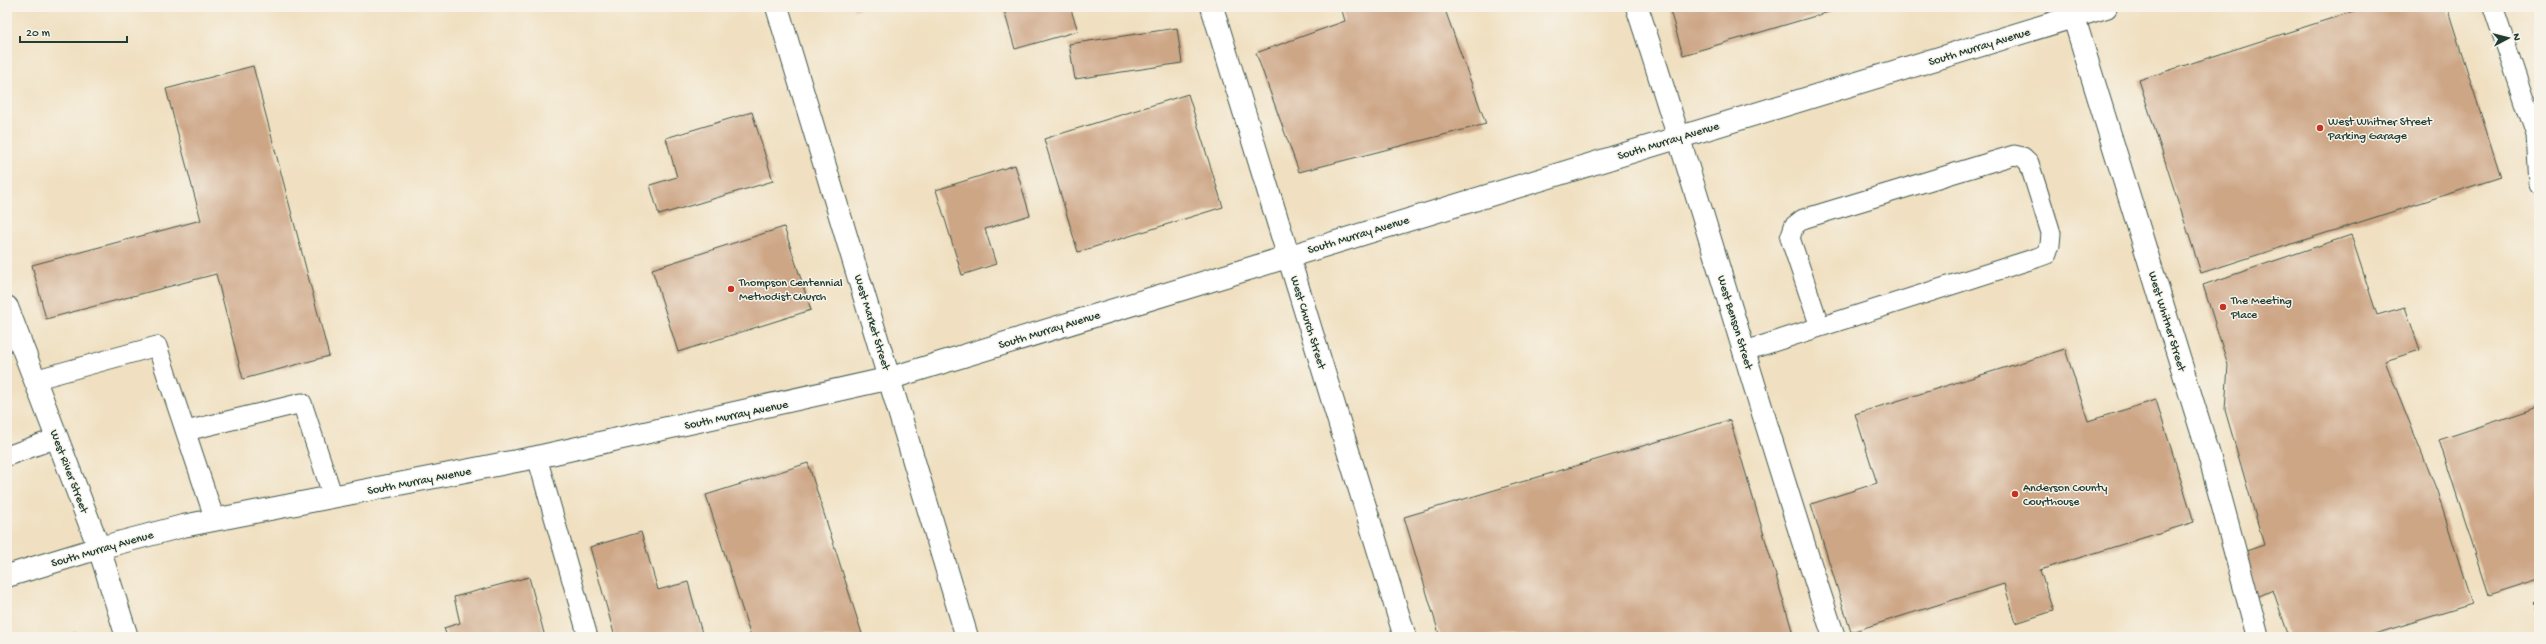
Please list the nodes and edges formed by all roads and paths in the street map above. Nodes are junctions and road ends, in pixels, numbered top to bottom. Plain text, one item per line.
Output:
1 (777, 7) edge
2 (1212, 7) edge
3 (1637, 7) edge
4 (2106, 7) edge
5 (2493, 7) edge
6 (2072, 12) edge
7 (1680, 137) junction
8 (2539, 184) edge
9 (1288, 256) junction
10 (9, 317) edge
11 (1820, 327) junction
12 (1745, 351) junction
13 (891, 378) junction
14 (34, 380) junction
15 (186, 431) junction
16 (57, 438) junction
17 (7, 456) edge
18 (537, 457) junction
19 (333, 497) junction
20 (215, 520) junction
21 (99, 548) junction
22 (7, 576) edge
23 (2536, 601) dead end
24 (2539, 613) edge
25 (127, 637) edge
26 (588, 637) edge
27 (967, 637) edge
28 (1405, 637) edge
29 (1834, 637) edge
30 (2258, 637) edge

1 - 13 street, West Market Street
2 - 9 street, West Church Street
3 - 7 street, West Benson Street
4 - 6 street, South Murray Avenue
5 - 8 lane
6 - 7 street, South Murray Avenue
6 - 30 street, West Whitner Street
7 - 9 street, South Murray Avenue
7 - 12 street, West Benson Street
9 - 13 street, South Murray Avenue
9 - 28 street, West Church Street
10 - 14 street, West River Street
11 - 11 lane
11 - 12 lane
12 - 29 street, West Benson Street
13 - 18 street, South Murray Avenue
13 - 27 street, West Market Street
14 - 15 lane
14 - 16 street, West River Street
15 - 19 lane
15 - 20 lane
16 - 17 lane
16 - 21 street, West River Street
18 - 19 street, South Murray Avenue
18 - 26 lane
19 - 20 street, South Murray Avenue
20 - 21 street, South Murray Avenue
21 - 22 street, South Murray Avenue
21 - 25 street, West River Street
23 - 24 path

